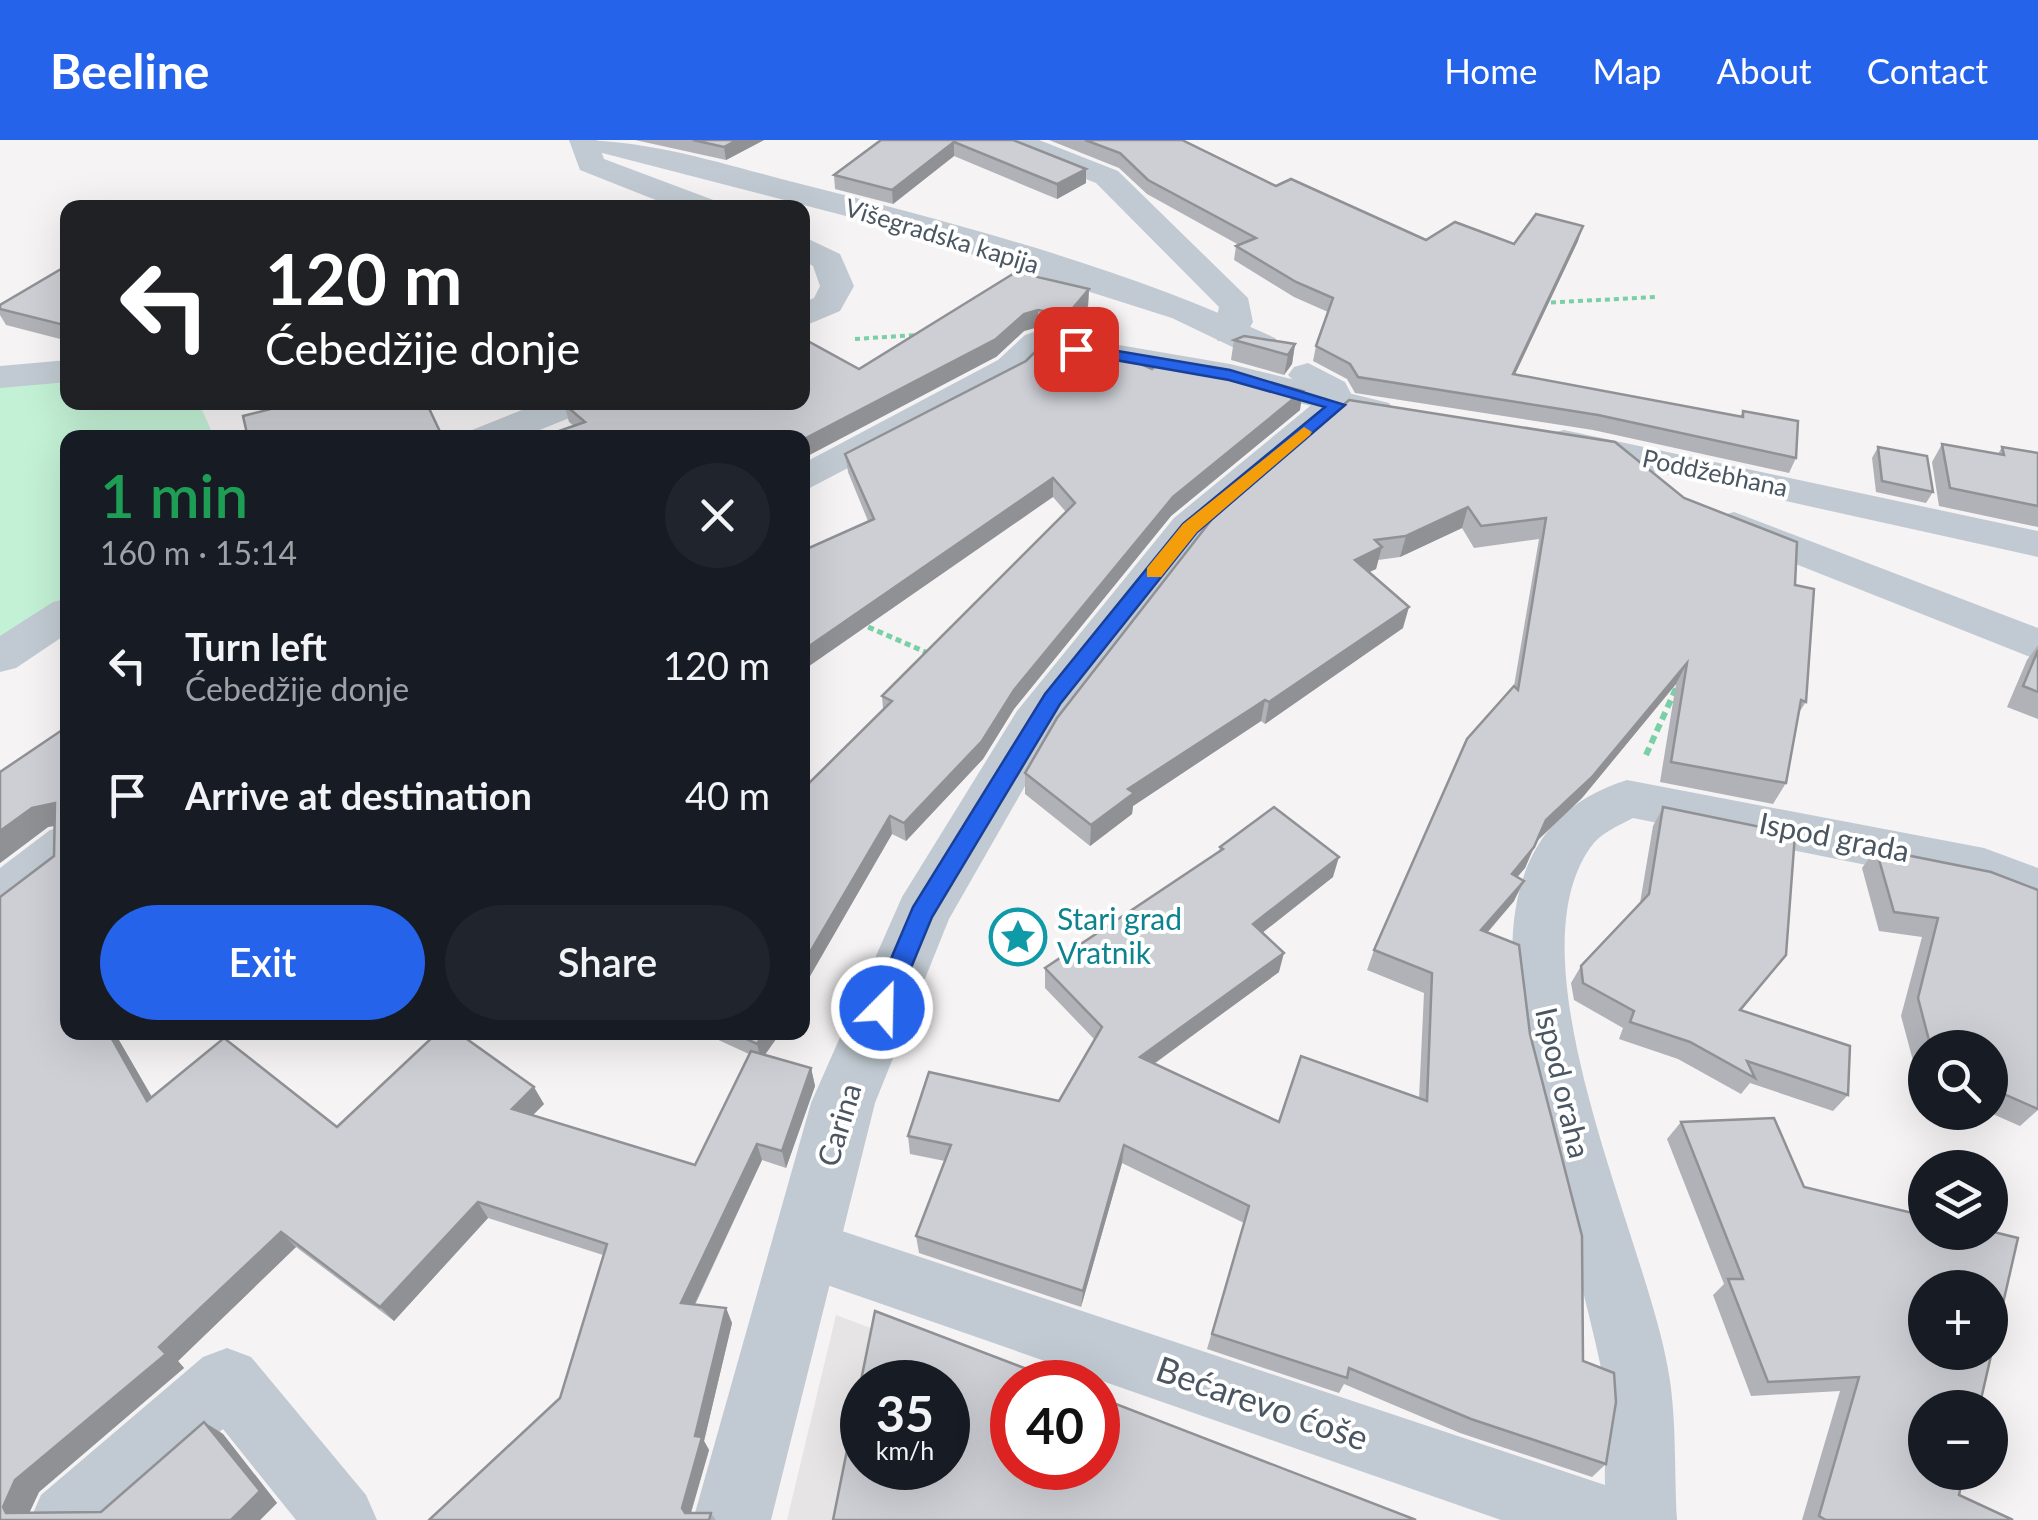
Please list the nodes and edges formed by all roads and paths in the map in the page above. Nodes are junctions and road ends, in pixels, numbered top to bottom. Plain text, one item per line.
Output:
1 (587, 140) edge
2 (1013, 140) edge
3 (684, 200) edge
4 (810, 251) edge
5 (1655, 297) dead end
6 (1540, 303) edge
7 (810, 313) edge
8 (931, 334) edge
9 (844, 340) dead end
10 (1246, 340) joint
11 (60, 372) edge
12 (0, 376) edge
13 (1323, 390) junction
14 (556, 410) edge
15 (1415, 418) edge
16 (506, 430) edge
17 (1533, 436) edge
18 (1616, 452) junction
19 (810, 476) edge
20 (2035, 542) edge
21 (60, 617) edge
22 (854, 621) edge
23 (2038, 645) edge
24 (0, 657) edge
25 (941, 658) edge
26 (1680, 678) edge
27 (1627, 798) junction
28 (60, 850) edge
29 (2038, 890) edge
30 (0, 897) edge
31 (806, 1248) junction
32 (66, 1520) edge
33 (340, 1520) edge
34 (732, 1520) edge
35 (1604, 1520) edge
36 (1642, 1520) edge

1 - 3 street
1 - 10 street, Višegradska kapija
2 - 10 street, Višegradska kapija
4 - 7 street
5 - 6 path
8 - 9 path
11 - 12 street
13 - 15 street
13 - 19 street
13 - 31 street, Carina
14 - 16 street
17 - 18 street, Poddžebhana
18 - 20 street, Poddžebhana
18 - 23 street
21 - 24 street
22 - 25 path
26 - 27 path
27 - 29 street, Ispod grada
27 - 36 street, Ispod oraha
28 - 30 street
31 - 34 street, Carina
31 - 35 street, Bećarevo ćoše
32 - 33 street

